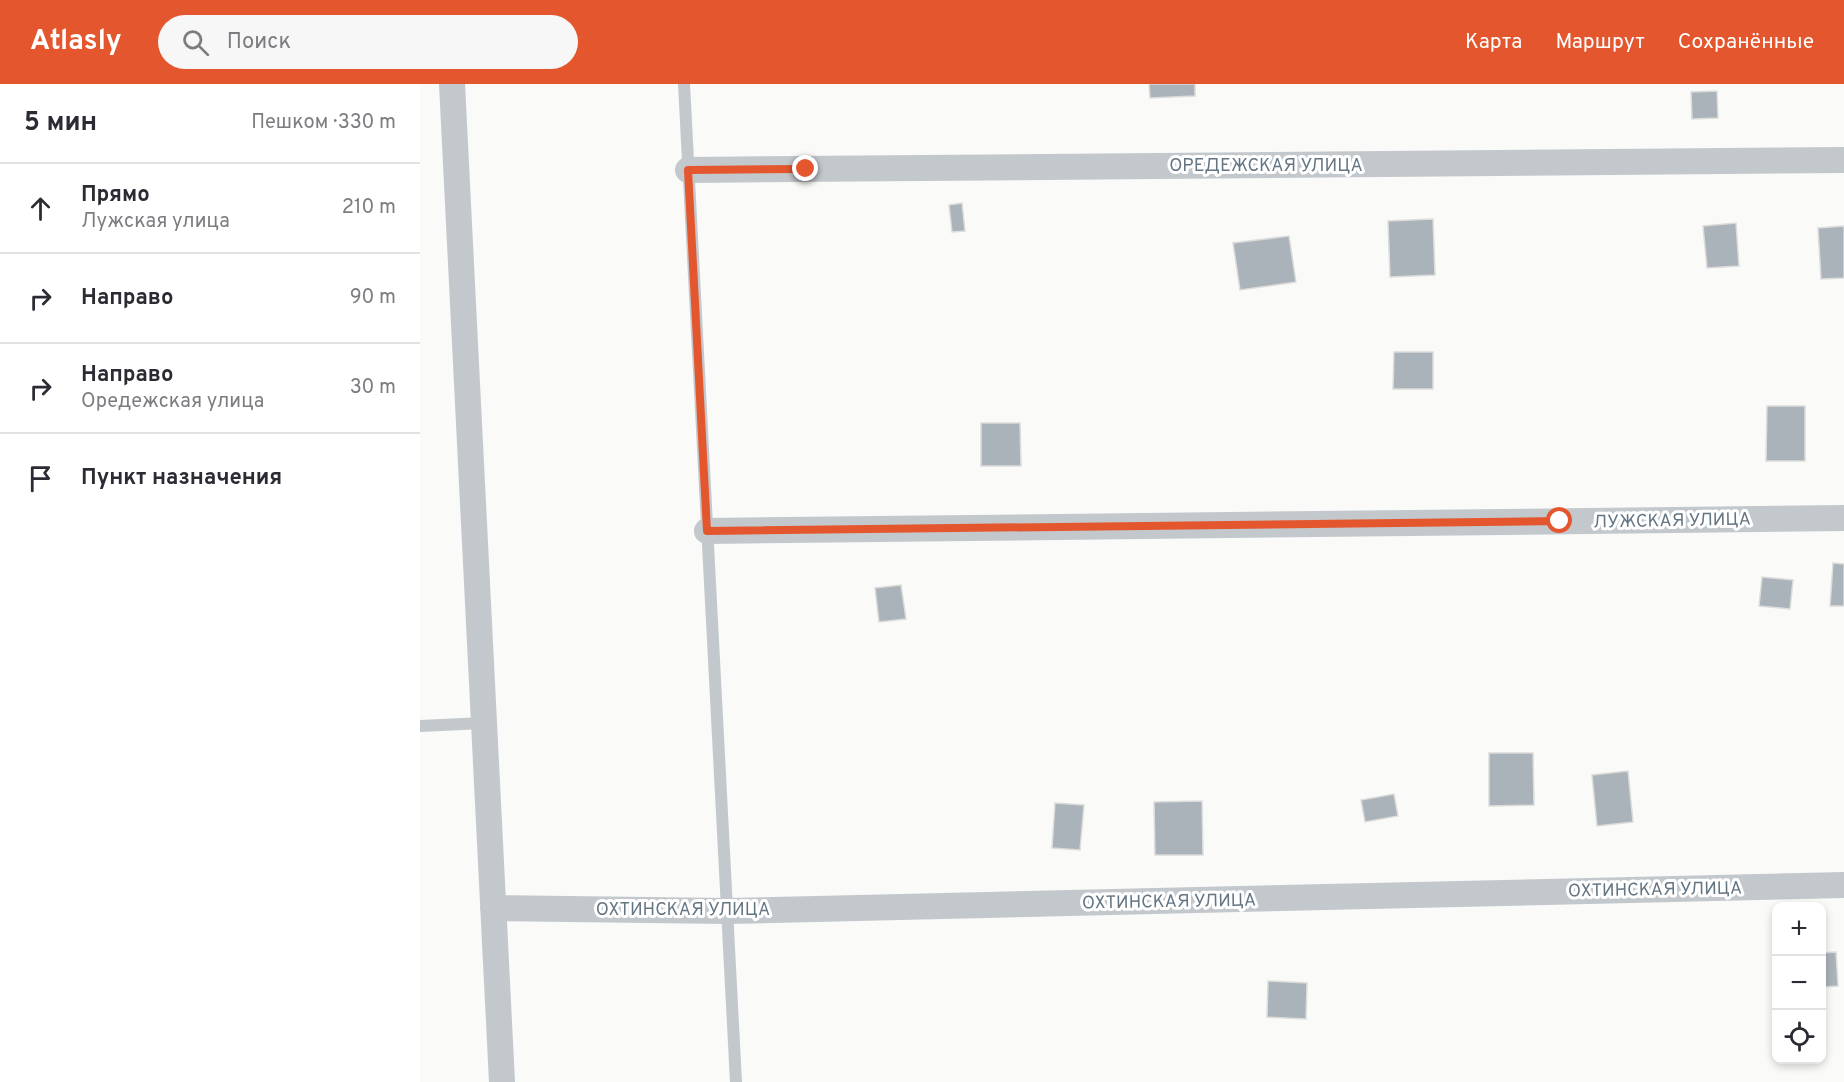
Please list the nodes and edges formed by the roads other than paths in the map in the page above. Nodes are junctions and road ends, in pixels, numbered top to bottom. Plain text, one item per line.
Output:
1 (452, 84) edge
2 (684, 84) edge
3 (1844, 160) edge
4 (688, 170) junction
5 (1844, 518) edge
6 (707, 531) junction
7 (484, 723) junction
8 (420, 726) edge
9 (1844, 885) edge
10 (494, 908) junction
11 (727, 911) junction
12 (502, 1082) edge
13 (736, 1082) edge

1 - 7 street
2 - 4 lane
3 - 4 street, ОРЕДЕЖСКАЯ УЛИЦА
4 - 6 lane
5 - 6 street, ЛУЖСКАЯ УЛИЦА
6 - 11 lane
7 - 8 lane
7 - 10 street
9 - 11 street, ОХТИНСКАЯ УЛИЦА
10 - 11 street, ОХТИНСКАЯ УЛИЦА
10 - 12 street
11 - 13 lane

